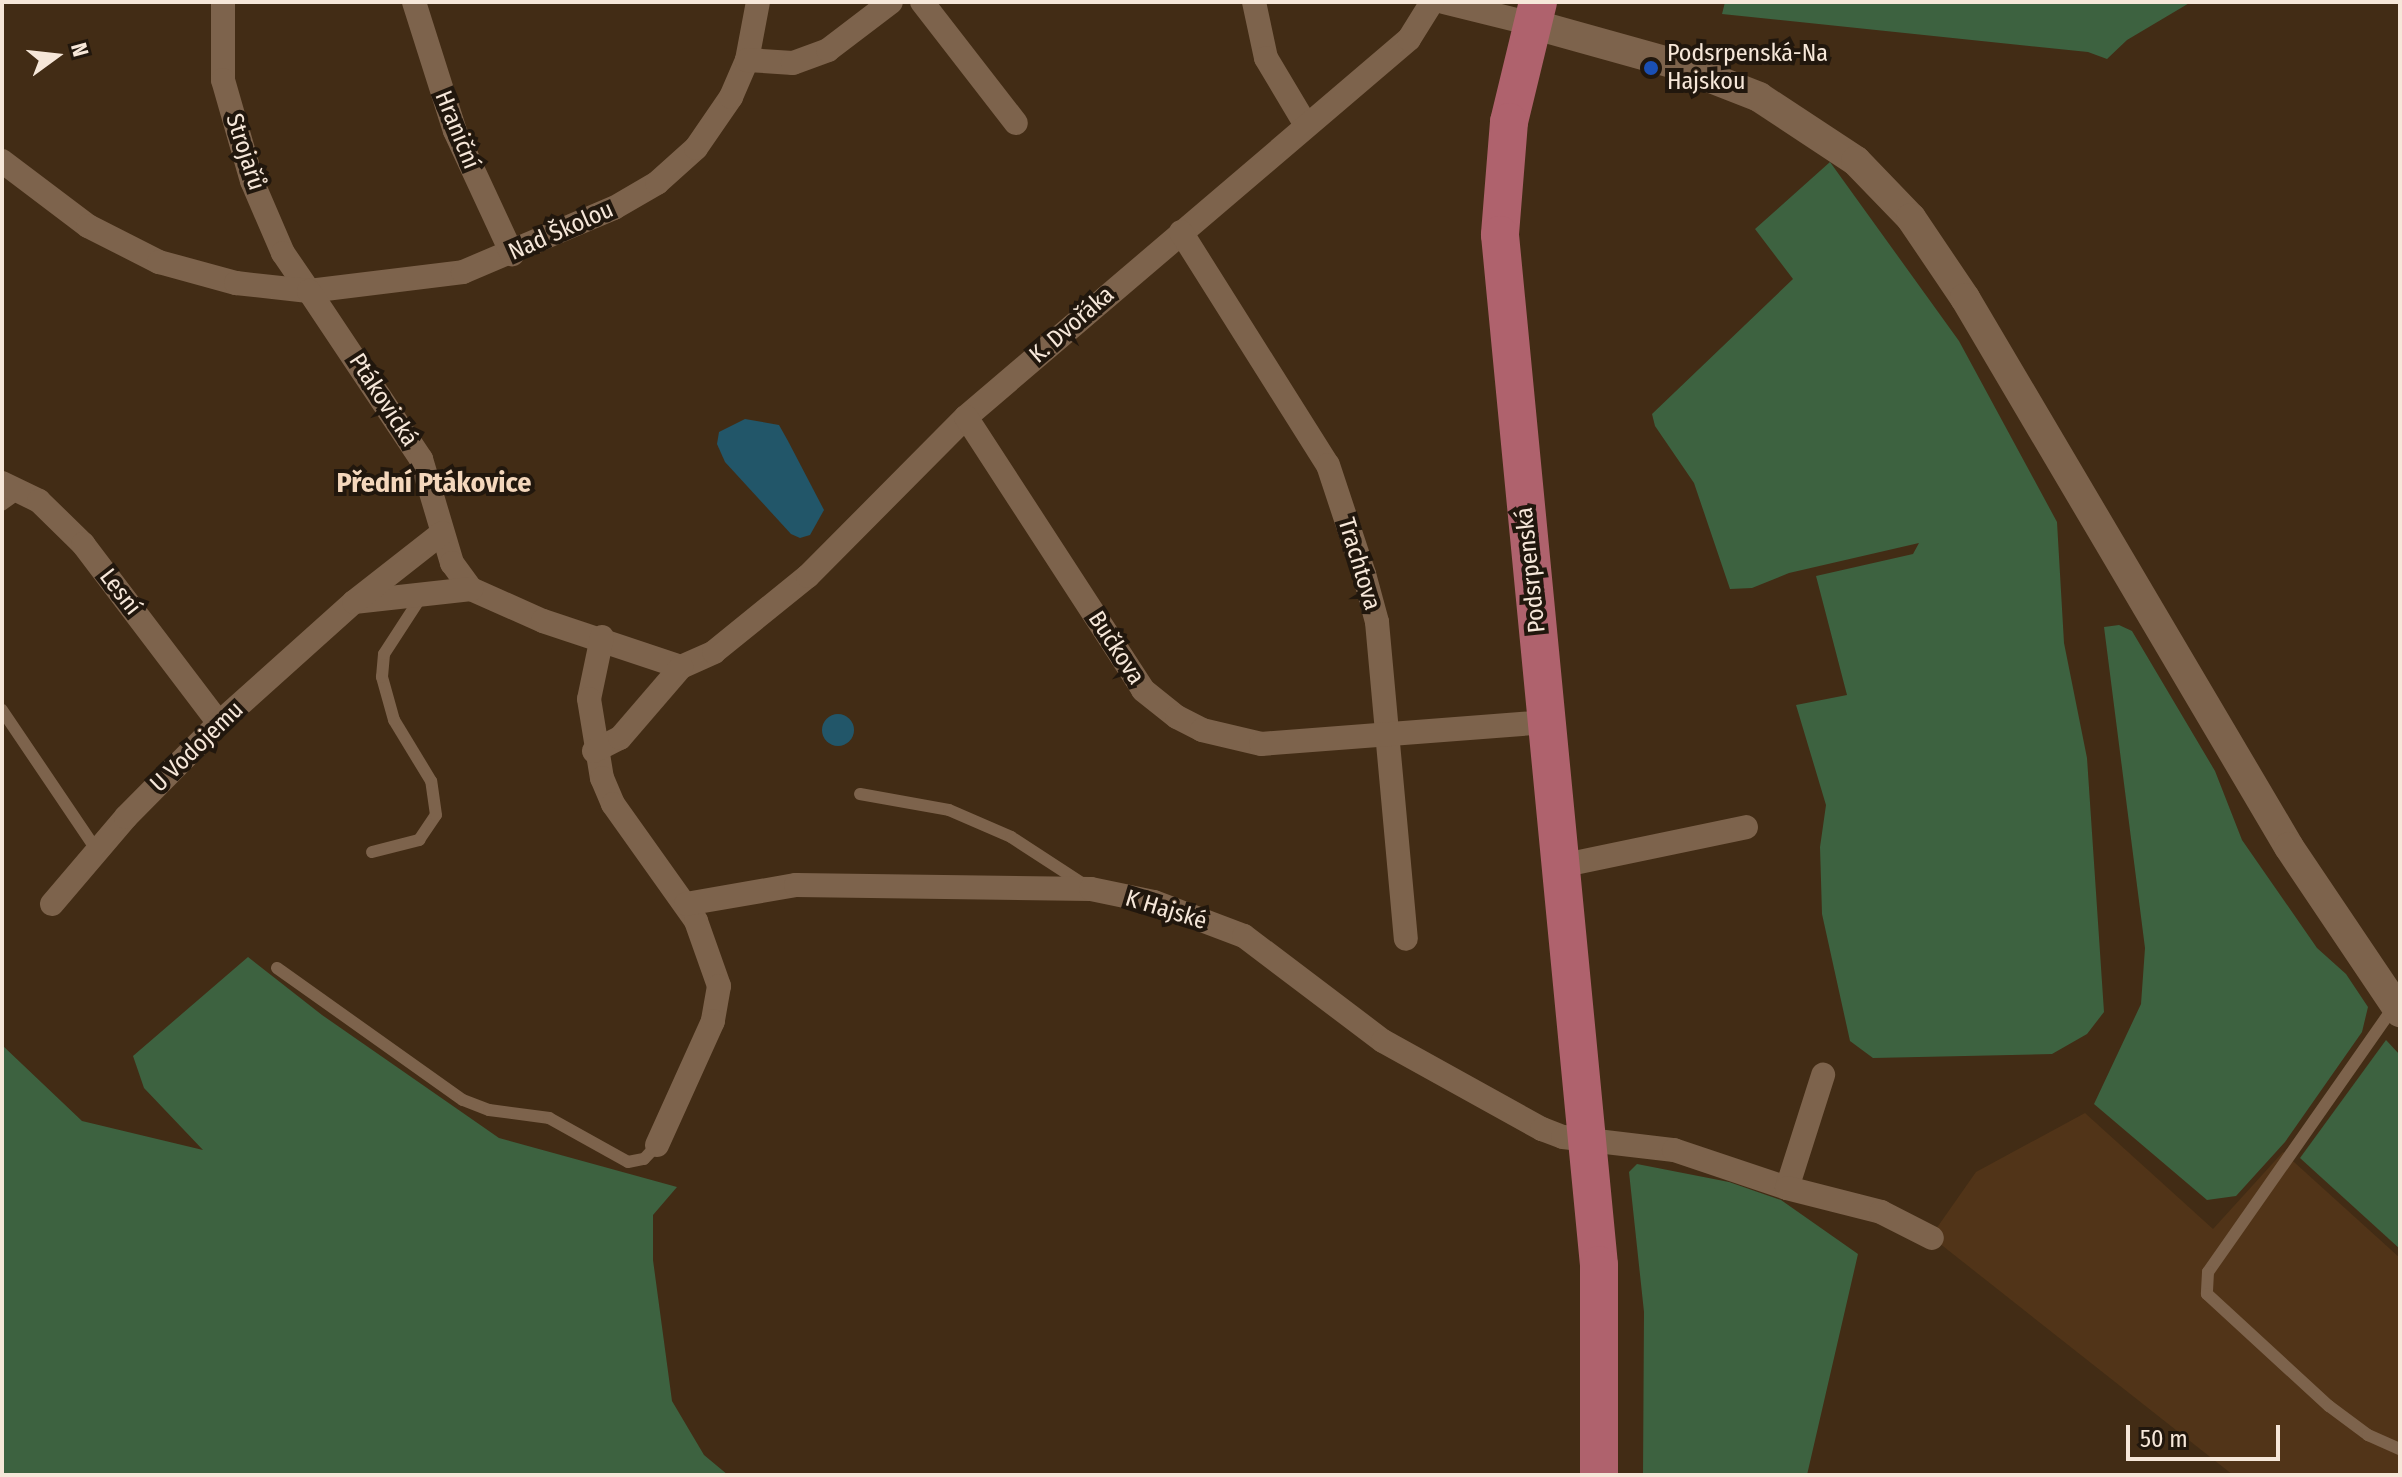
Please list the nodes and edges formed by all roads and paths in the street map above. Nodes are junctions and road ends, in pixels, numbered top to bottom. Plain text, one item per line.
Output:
1 (223, 2) edge
2 (414, 2) edge
3 (758, 2) edge
4 (891, 2) edge
5 (922, 2) edge
6 (1254, 2) edge
7 (1432, 2) edge
8 (1444, 2) edge
9 (1535, 13) edge
10 (747, 60) junction
11 (1016, 123) dead end
12 (1306, 125) junction
13 (2, 161) edge
14 (1181, 232) junction
15 (512, 254) junction
16 (309, 291) junction
17 (966, 417) junction
18 (8, 493) edge
19 (442, 533) junction
20 (471, 589) junction
21 (423, 594) junction
22 (354, 602) junction
23 (602, 637) junction
24 (681, 667) junction
25 (2, 710) edge
26 (1546, 722) junction
27 (219, 723) junction
28 (1389, 737) junction
29 (594, 751) junction
30 (860, 794) dead end
31 (1746, 827) dead end
32 (97, 851) junction
33 (372, 852) dead end
34 (1560, 866) junction
35 (1091, 889) junction
36 (52, 904) dead end
37 (686, 904) junction
38 (1406, 939) dead end
39 (277, 968) dead end
40 (2398, 1008) edge
41 (1823, 1075) dead end
42 (1587, 1140) junction
43 (657, 1145) joint
44 (1787, 1188) junction
45 (1932, 1238) dead end
46 (2400, 1449) edge
47 (1599, 1475) edge

1 - 16 street, Strojařů
2 - 15 street, Hraniční
3 - 10 street, Nad Školou
4 - 10 street
5 - 11 street
6 - 12 street
7 - 12 street, K. Dvořáka
8 - 9 street
9 - 26 main road, Podsrpenská
9 - 40 street
10 - 15 street, Nad Školou
12 - 14 street, K. Dvořáka
13 - 16 street
14 - 17 street, K. Dvořáka
14 - 28 street, Trachtova
15 - 16 street, Nad Školou
16 - 19 street, Ptákovická
17 - 24 street, K. Dvořáka
17 - 28 street, Bučkova
18 - 27 street, Lesní
19 - 20 street, Ptákovická
19 - 22 street, U Vodojemu
20 - 21 street
20 - 23 street
21 - 22 street
21 - 33 lane
22 - 27 street, U Vodojemu
23 - 24 street
23 - 29 street
24 - 29 street
25 - 32 lane
26 - 28 street, Bučkova
26 - 34 main road, Podsrpenská
27 - 32 street, U Vodojemu
28 - 38 street, Trachtova
29 - 37 street
30 - 35 lane
31 - 34 street
32 - 36 street, U Vodojemu
34 - 42 main road, Podsrpenská
35 - 37 street, K Hajské
35 - 42 street, K Hajské
37 - 43 street
39 - 43 lane
40 - 46 lane
41 - 44 street
42 - 44 street, K Hajské
42 - 47 main road, Podsrpenská
44 - 45 street, K Hajské

